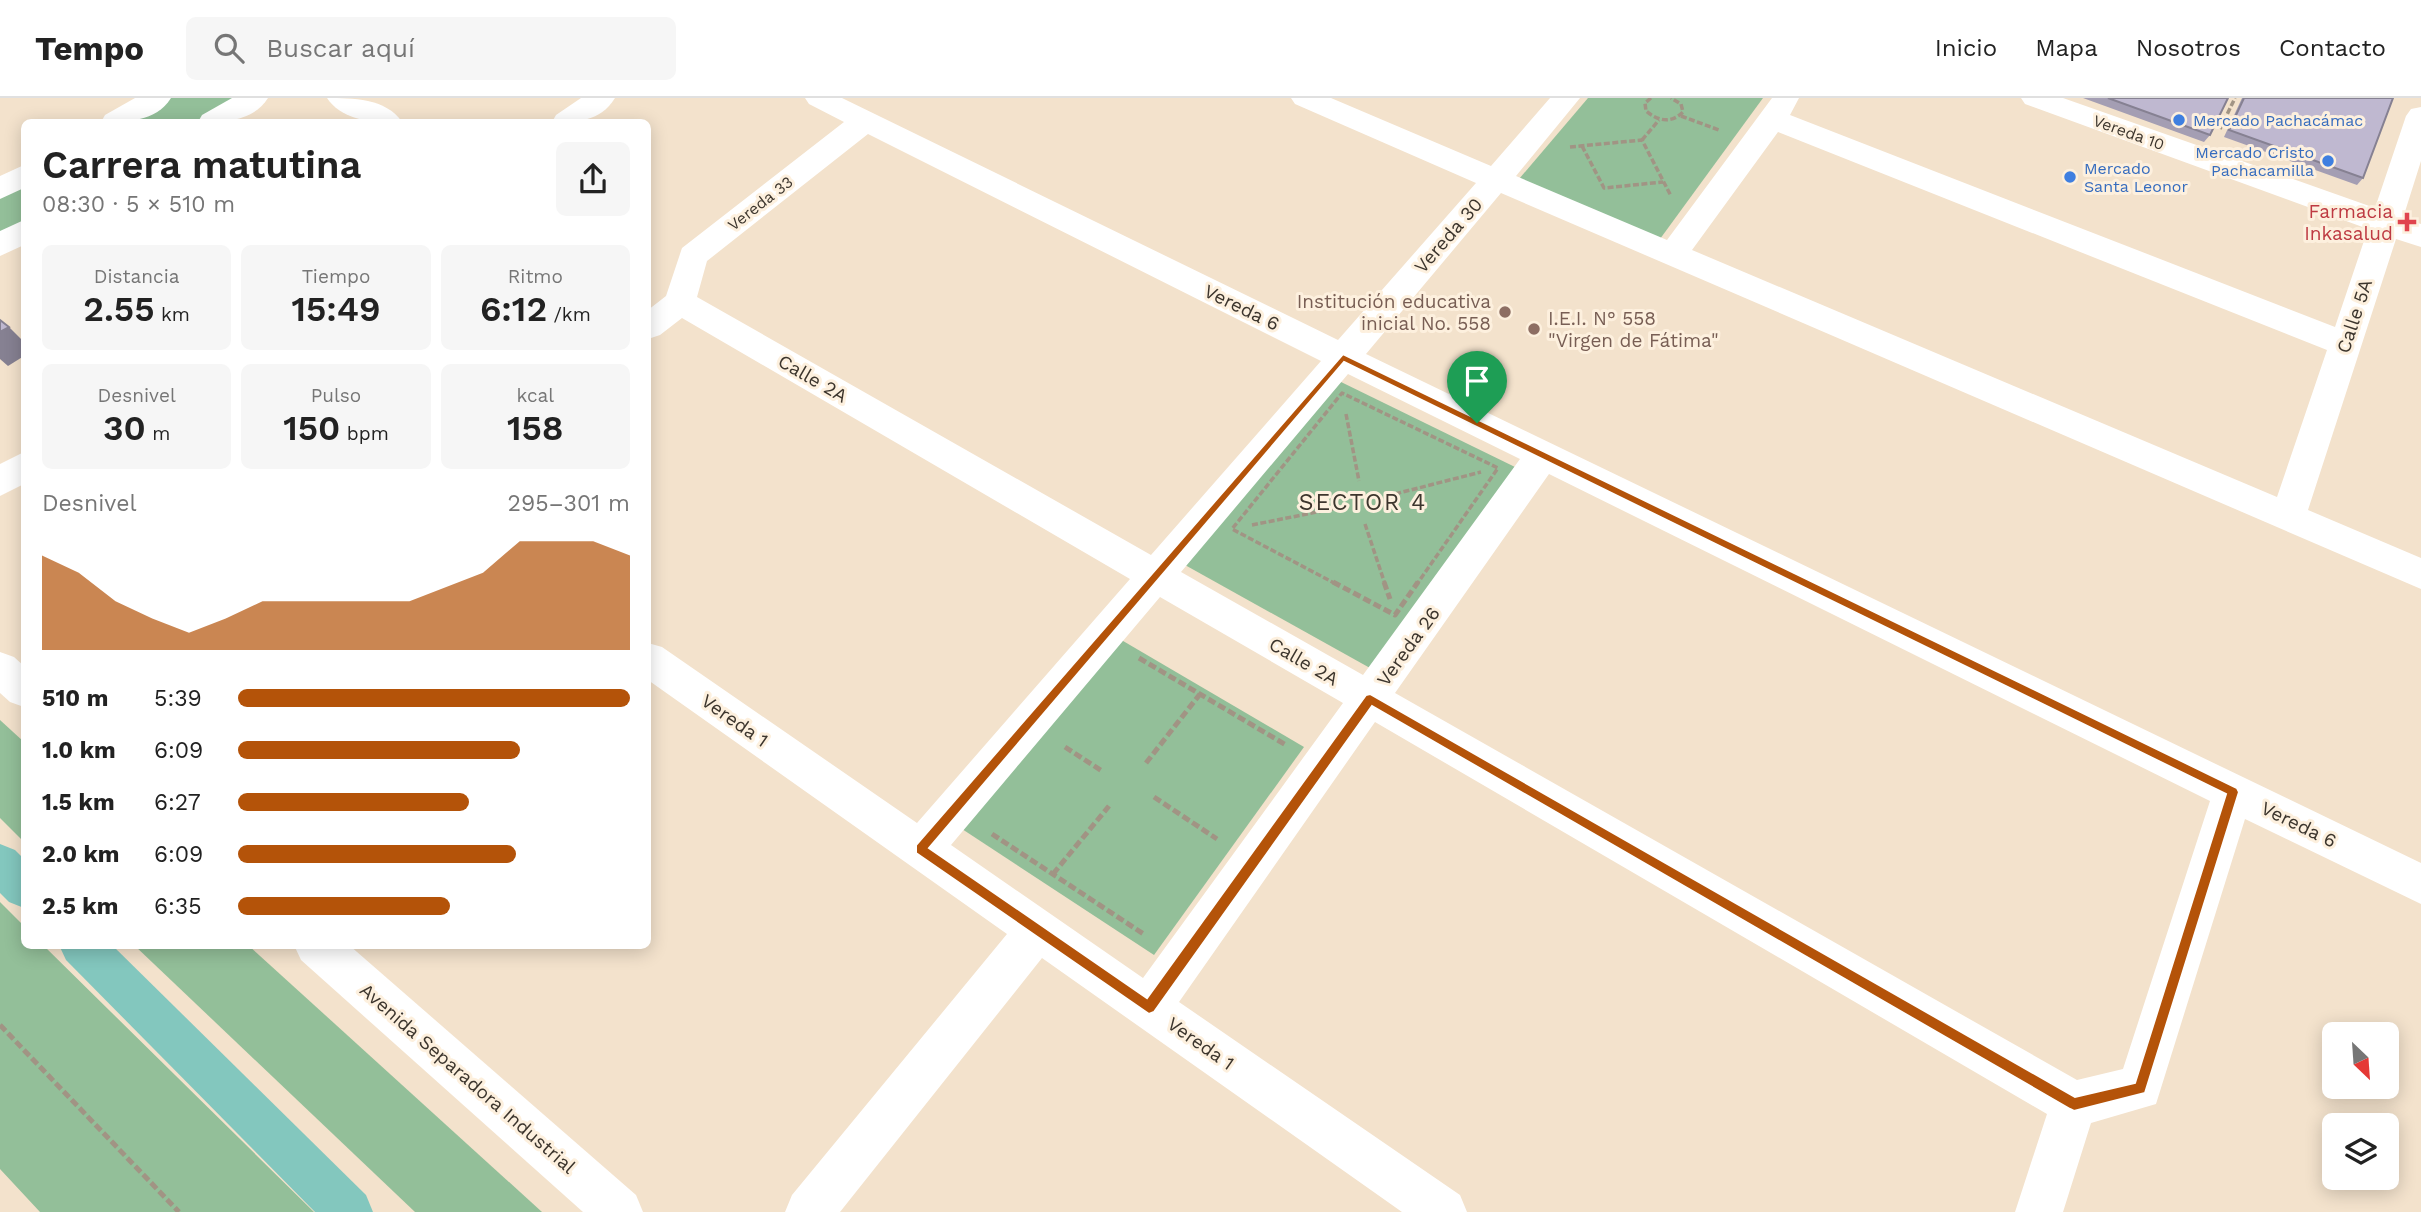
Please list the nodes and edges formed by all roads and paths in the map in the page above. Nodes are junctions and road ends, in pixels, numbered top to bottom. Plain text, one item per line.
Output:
1 (157, 98) edge
2 (254, 98) edge
3 (341, 98) edge
4 (601, 98) edge
5 (819, 98) edge
6 (1305, 98) edge
7 (1566, 98) edge
8 (1642, 98) edge
9 (1672, 98) edge
10 (2035, 98) edge
11 (1649, 99) edge
12 (1780, 108) edge
13 (1681, 116) junction
14 (2421, 116) edge
15 (120, 119) edge
16 (217, 119) edge
17 (381, 119) edge
18 (570, 119) edge
19 (1659, 120) junction
20 (865, 121) junction
21 (1727, 133) dead end
22 (1642, 140) junction
23 (1582, 146) junction
24 (1562, 147) dead end
25 (21, 177) edge
26 (1496, 179) junction
27 (1663, 182) junction
28 (0, 189) edge
29 (1674, 203) dead end
30 (2385, 223) junction
31 (21, 233) edge
32 (2421, 236) edge
33 (0, 245) edge
34 (1672, 255) junction
35 (680, 302) junction
36 (651, 325) edge
37 (2345, 344) junction
38 (1342, 375) junction
39 (1544, 455) junction
40 (21, 468) edge
41 (1498, 468) junction
42 (1359, 481) dead end
43 (0, 482) edge
44 (1387, 496) dead end
45 (1337, 509) dead end
46 (2288, 517) junction
47 (1366, 524) dead end
48 (1232, 530) junction
49 (2421, 574) edge
50 (1156, 576) junction
51 (1407, 622) junction
52 (1132, 654) dead end
53 (651, 661) edge
54 (0, 669) edge
55 (21, 687) edge
56 (1200, 694) junction
57 (1370, 699) junction
58 (1058, 743) dead end
59 (1292, 749) dead end
60 (1146, 763) dead end
61 (1102, 771) dead end
62 (2233, 792) junction
63 (1154, 797) dead end
64 (1109, 806) dead end
65 (985, 830) dead end
66 (1224, 843) dead end
67 (920, 849) junction
68 (0, 864) edge
69 (1053, 874) junction
70 (2421, 884) edge
71 (21, 885) edge
72 (1037, 931) junction
73 (1153, 940) dead end
74 (85, 949) edge
75 (321, 949) edge
76 (1149, 1007) junction
77 (0, 1025) edge
78 (2074, 1104) junction
79 (179, 1212) edge
80 (349, 1212) edge
81 (620, 1212) edge
82 (809, 1212) edge
83 (1443, 1212) edge
84 (2039, 1212) edge

1 - 15 street
2 - 16 street
3 - 17 street
4 - 18 street
5 - 20 street, Vereda 6
6 - 26 street
7 - 26 street, Vereda 30
8 - 11 path
9 - 13 path
10 - 30 street, Vereda 10
11 - 19 path
12 - 34 street
12 - 37 street
13 - 19 path
13 - 21 path
14 - 30 street, Calle 5A
19 - 22 path
20 - 35 street, Vereda 33
20 - 38 street, Vereda 6
22 - 23 path
22 - 27 path
23 - 24 path
23 - 27 path
25 - 28 street
26 - 34 street
26 - 38 street, Vereda 30
27 - 29 path
30 - 32 street, Vereda 10
30 - 37 street, Calle 5A
31 - 33 street
34 - 46 street
35 - 36 street
35 - 50 street, Calle 2A
37 - 46 street, Calle 5A
38 - 39 street, Vereda 6
38 - 41 path
38 - 42 path
38 - 48 path
38 - 50 street, Vereda 30
39 - 41 path
39 - 51 street, Vereda 26
39 - 62 street, Vereda 6
40 - 43 street
41 - 44 path
41 - 51 path
45 - 48 path
46 - 49 street
47 - 51 path
48 - 51 path
50 - 57 street, Calle 2A
50 - 67 street, Vereda 30
51 - 57 street, Vereda 26
52 - 56 path
53 - 67 street, Vereda 1
54 - 55 street
56 - 59 path
56 - 60 path
57 - 76 street, Vereda 26
57 - 78 street, Calle 2A
58 - 61 path
62 - 70 street, Vereda 6
62 - 78 street
63 - 66 path
64 - 69 path
65 - 69 path
67 - 72 street, Vereda 1
68 - 71 main road
69 - 73 path
72 - 76 street, Vereda 1
72 - 82 street
74 - 80 main road
75 - 81 street, Avenida Separadora Industrial
76 - 83 street, Vereda 1
77 - 79 path
78 - 84 street

